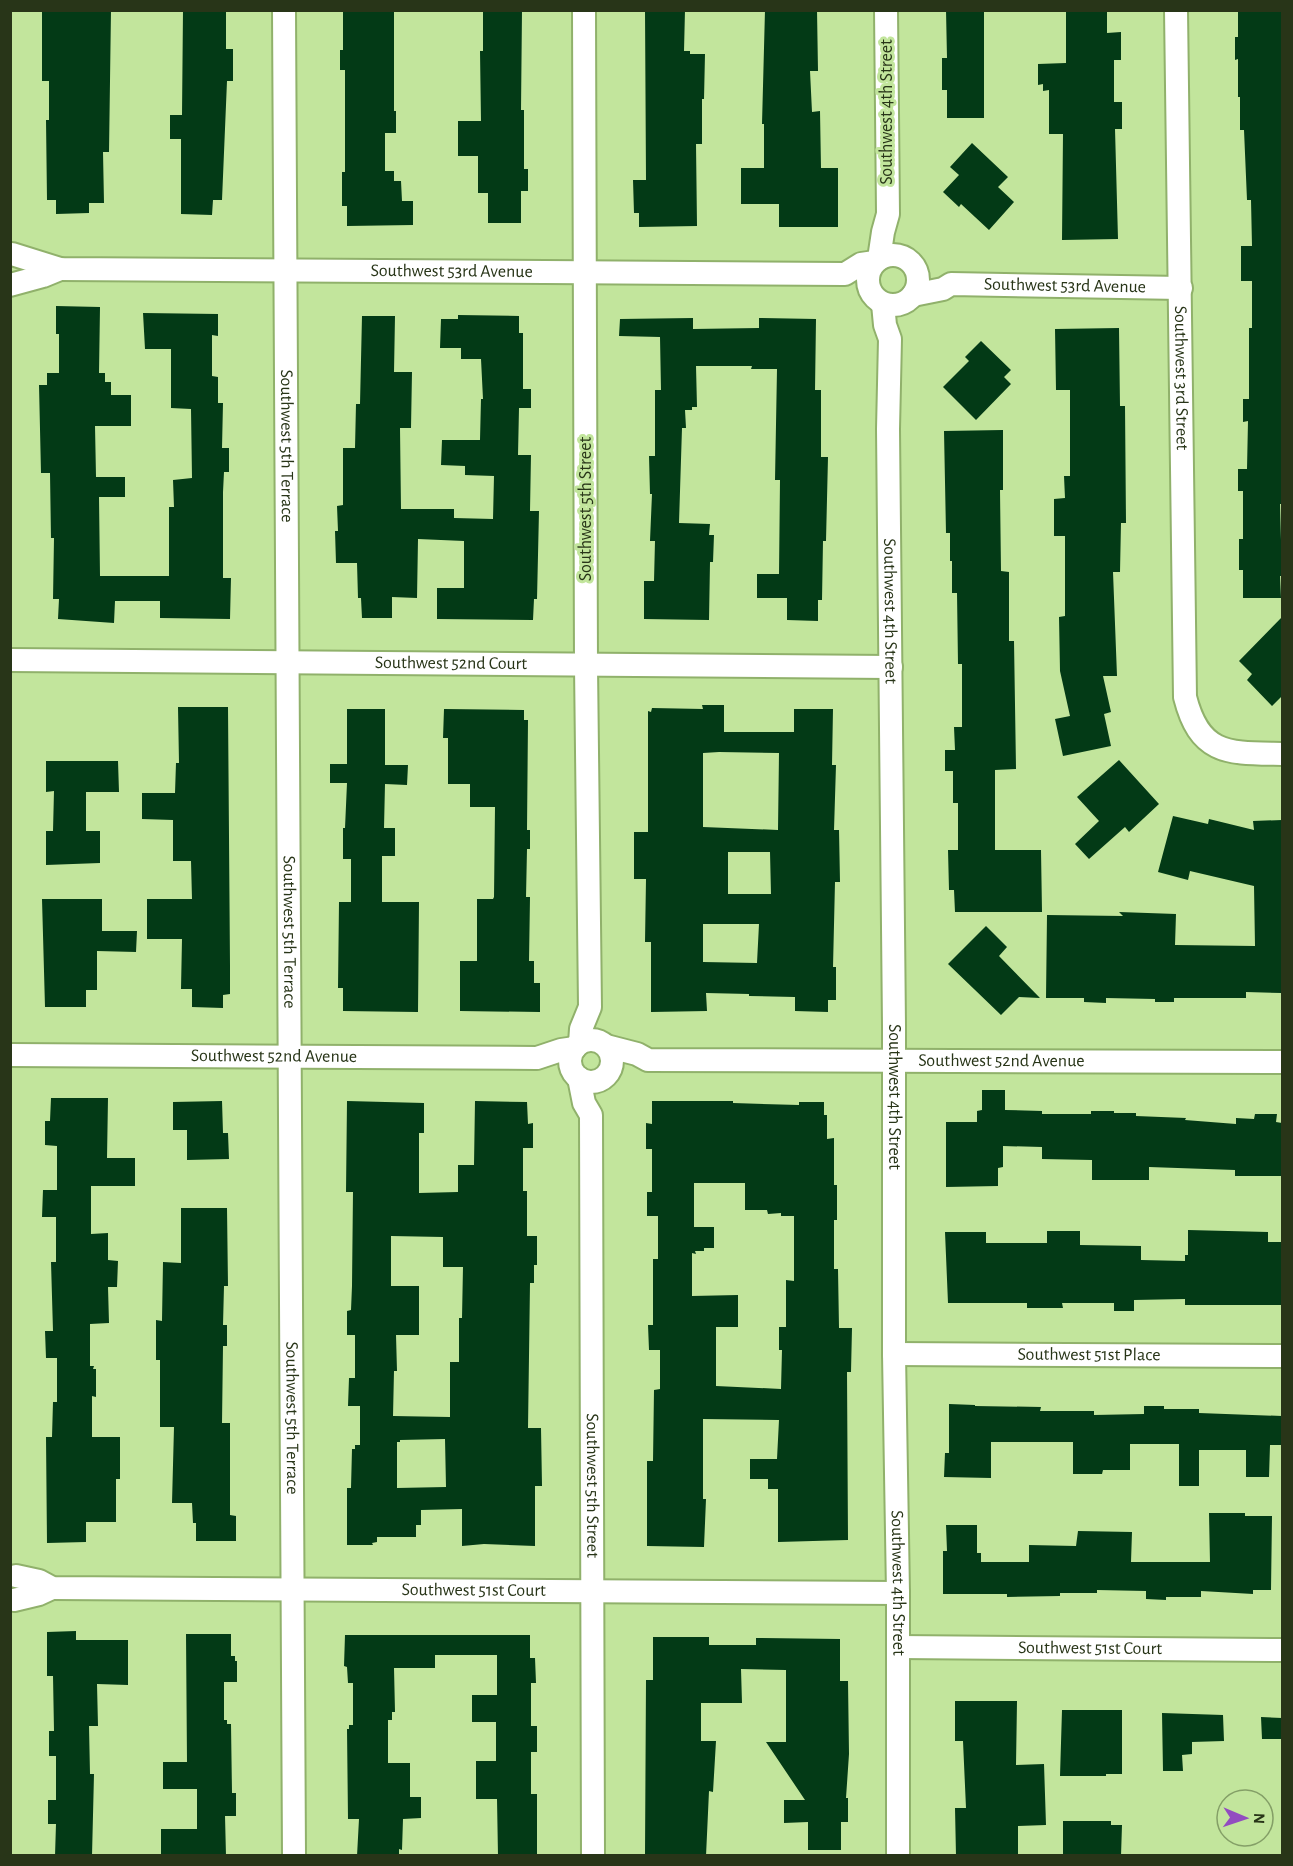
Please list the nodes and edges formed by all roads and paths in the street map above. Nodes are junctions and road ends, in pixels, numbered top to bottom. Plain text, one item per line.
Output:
1 (284, 10) edge
2 (584, 10) edge
3 (886, 10) edge
4 (1176, 10) edge
5 (888, 214) junction
6 (11, 253) edge
7 (877, 260) junction
8 (909, 262) junction
9 (60, 269) junction
10 (285, 271) junction
11 (586, 272) junction
12 (845, 274) junction
13 (951, 284) junction
14 (10, 285) edge
15 (868, 285) junction
16 (1181, 288) junction
17 (900, 300) junction
18 (10, 660) edge
19 (287, 661) junction
20 (586, 666) junction
21 (891, 667) junction
22 (1282, 754) edge
23 (590, 1007) junction
24 (604, 1045) junction
25 (578, 1046) junction
26 (10, 1055) edge
27 (289, 1058) junction
28 (537, 1058) junction
29 (648, 1060) junction
30 (894, 1060) junction
31 (1282, 1062) edge
32 (606, 1076) junction
33 (578, 1077) junction
34 (591, 1115) junction
35 (894, 1354) junction
36 (1282, 1356) edge
37 (13, 1572) edge
38 (52, 1588) junction
39 (292, 1590) junction
40 (592, 1590) junction
41 (898, 1593) junction
42 (12, 1602) edge
43 (898, 1647) junction
44 (1282, 1650) edge
45 (294, 1856) edge
46 (593, 1856) edge
47 (898, 1856) edge

1 - 10 street, Southwest 5th Terrace
2 - 11 street, Southwest 5th Street
3 - 5 street, Southwest 4th Street
4 - 16 street, Southwest 3rd Street
5 - 7 street, Southwest 4th Street
5 - 8 street, Southwest 4th Street
6 - 9 street, Southwest 53rd Avenue
6 - 14 street
7 - 8 street
7 - 12 street, Southwest 53rd Avenue
7 - 15 street, Southwest 4th Street
8 - 13 street, Southwest 53rd Avenue
8 - 17 street, Southwest 4th Street
9 - 10 street, Southwest 53rd Avenue
9 - 14 street, Southwest 53rd Avenue
10 - 11 street, Southwest 53rd Avenue
10 - 19 street, Southwest 5th Terrace
11 - 12 street, Southwest 53rd Avenue
11 - 20 street, Southwest 5th Street
12 - 15 street, Southwest 53rd Avenue
13 - 16 street, Southwest 53rd Avenue
13 - 17 street, Southwest 53rd Avenue
15 - 17 street
16 - 22 street, Southwest 3rd Street
17 - 21 street, Southwest 4th Street
18 - 19 street, Southwest 52nd Court
19 - 20 street, Southwest 52nd Court
19 - 27 street, Southwest 5th Terrace
20 - 21 street, Southwest 52nd Court
20 - 23 street, Southwest 5th Street
21 - 30 street, Southwest 4th Street
23 - 24 street, Southwest 5th Street
23 - 25 street, Southwest 5th Street
24 - 25 street
24 - 29 street, Southwest 52nd Avenue
24 - 32 street, Southwest 5th Street
25 - 28 street, Southwest 52nd Avenue
25 - 33 street, Southwest 5th Street
26 - 27 street, Southwest 52nd Avenue
27 - 28 street, Southwest 52nd Avenue
27 - 39 street, Southwest 5th Terrace
28 - 33 street, Southwest 52nd Avenue
29 - 30 street, Southwest 52nd Avenue
29 - 32 street, Southwest 52nd Avenue
30 - 31 street, Southwest 52nd Avenue
30 - 35 street, Southwest 4th Street
32 - 33 street
32 - 34 street, Southwest 5th Street
33 - 34 street, Southwest 5th Street
34 - 40 street, Southwest 5th Street
35 - 36 street, Southwest 51st Place
35 - 41 street, Southwest 4th Street
37 - 38 street, Southwest 51st Court
37 - 42 street
38 - 39 street, Southwest 51st Court
38 - 42 street, Southwest 51st Court
39 - 40 street, Southwest 51st Court
39 - 45 street, Southwest 5th Terrace
40 - 41 street, Southwest 51st Court
40 - 46 street, Southwest 5th Street
41 - 43 street, Southwest 4th Street
43 - 44 street, Southwest 51st Court
43 - 47 street, Southwest 4th Street

